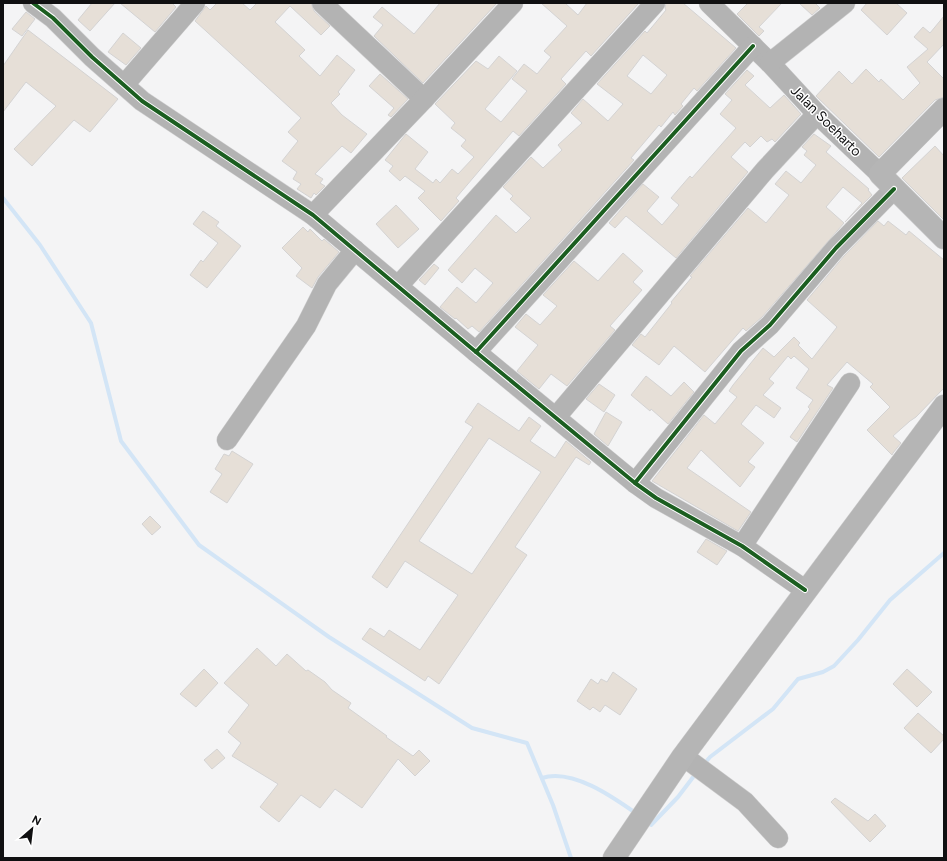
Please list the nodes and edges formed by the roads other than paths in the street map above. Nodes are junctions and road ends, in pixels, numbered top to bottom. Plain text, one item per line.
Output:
1 (34, 3) edge
2 (195, 3) edge
3 (322, 3) edge
4 (513, 3) edge
5 (656, 3) edge
6 (709, 3) edge
7 (845, 3) edge
8 (753, 46) junction
9 (770, 63) junction
10 (124, 85) junction
11 (424, 99) junction
12 (944, 109) edge
13 (817, 114) junction
14 (887, 181) junction
15 (312, 215) junction
16 (944, 238) edge
17 (355, 250) junction
18 (398, 286) junction
19 (476, 352) junction
20 (850, 384) dead end
21 (944, 406) edge
22 (556, 417) junction
23 (227, 440) dead end
24 (635, 483) junction
25 (742, 546) junction
26 (805, 590) junction
27 (683, 756) junction
28 (778, 838) dead end
29 (614, 858) edge

1 - 10 street
2 - 10 street
3 - 11 street
4 - 11 street
5 - 18 street
6 - 8 street, Jalan Soeharto
7 - 9 street
8 - 9 street, Jalan Soeharto
8 - 19 street
9 - 13 street, Jalan Soeharto
10 - 15 street
11 - 15 street
12 - 14 main road
13 - 14 street, Jalan Soeharto
13 - 22 street
14 - 16 main road, Jalan Soeharto
14 - 24 street
15 - 17 street
17 - 18 street
17 - 23 street
18 - 19 street
19 - 22 street
20 - 25 street
21 - 26 main road
22 - 24 street
24 - 25 street
25 - 26 street
26 - 27 main road
27 - 28 street
27 - 29 main road

